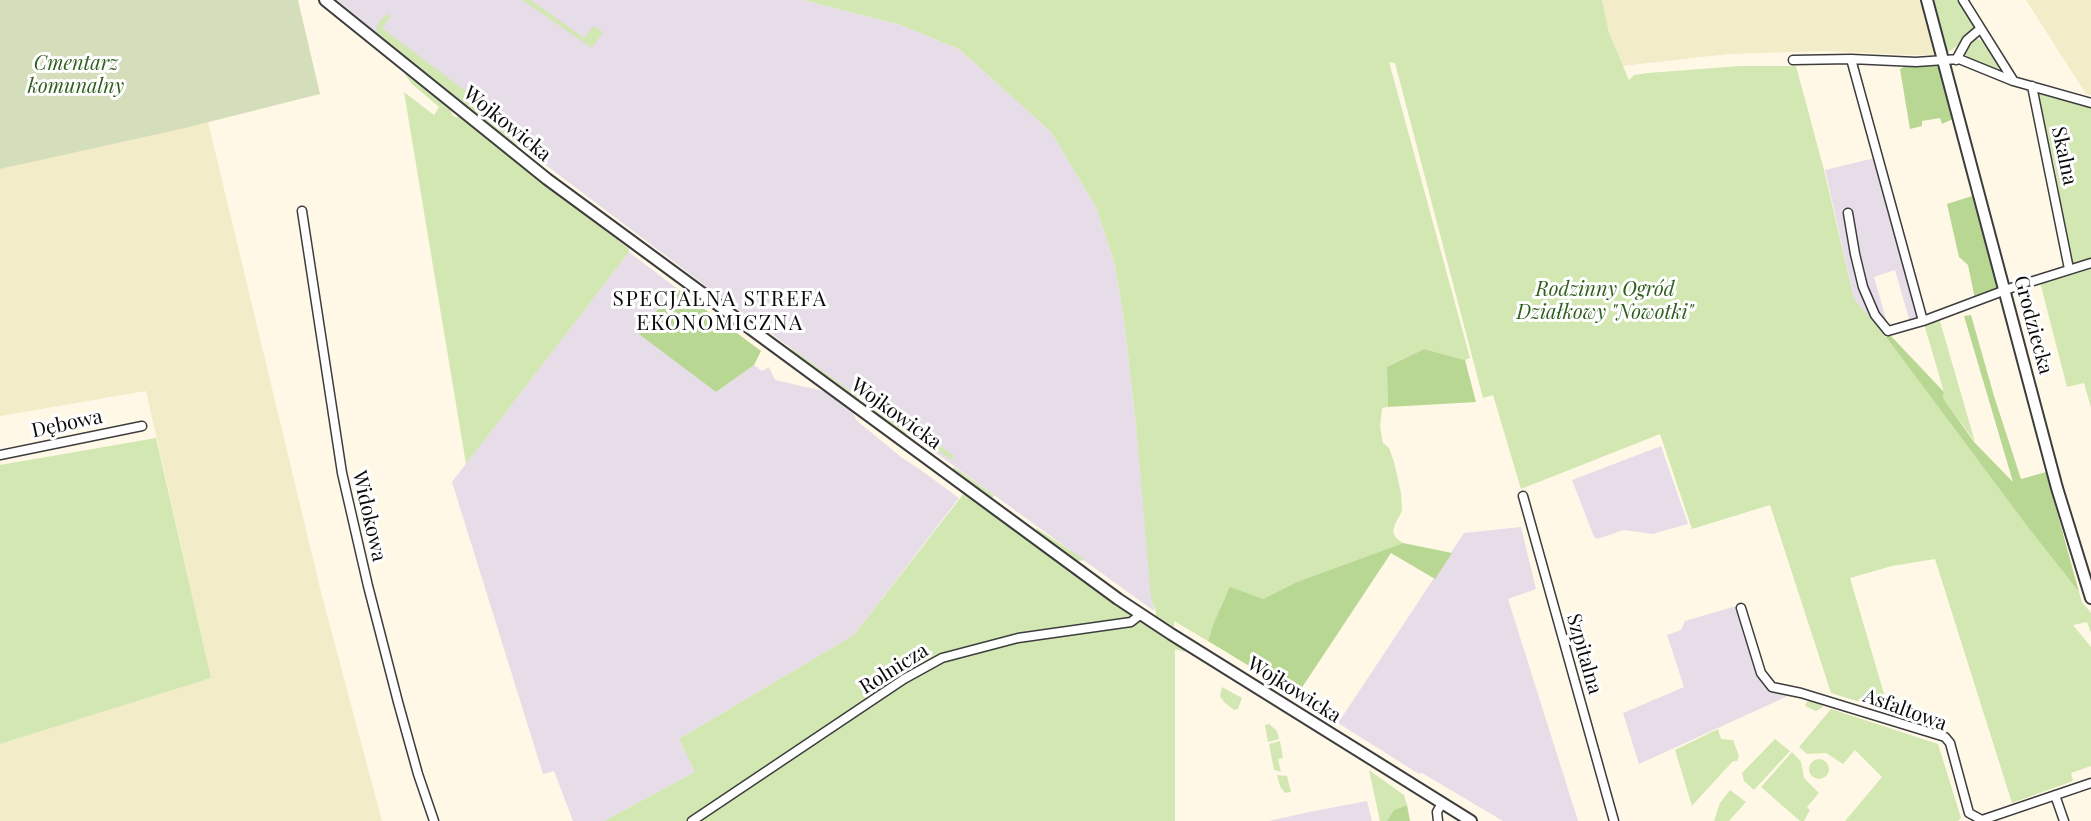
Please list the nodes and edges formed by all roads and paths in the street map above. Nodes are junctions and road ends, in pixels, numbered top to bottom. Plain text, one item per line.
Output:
1 (325, 0) edge
2 (1927, 0) edge
3 (1963, 0) edge
4 (1980, 29) junction
5 (1851, 59) junction
6 (1793, 60) dead end
7 (1944, 60) junction
8 (1956, 60) junction
9 (2013, 81) junction
10 (2032, 86) junction
11 (2091, 103) edge
12 (302, 211) dead end
13 (1848, 213) dead end
14 (2091, 263) edge
15 (2069, 269) junction
16 (2005, 290) junction
17 (1923, 321) junction
18 (142, 426) dead end
19 (0, 455) edge
20 (1523, 496) dead end
21 (2091, 597) edge
22 (1741, 608) dead end
23 (1141, 614) junction
24 (2091, 783) edge
25 (2055, 795) junction
26 (1442, 803) junction
27 (434, 821) edge
28 (692, 821) edge
29 (1438, 821) edge
30 (1471, 821) edge
31 (1614, 821) edge
32 (1982, 821) edge
33 (2064, 821) edge

1 - 23 street, Wojkowicka
2 - 7 street, Grodziecka
3 - 4 street
4 - 8 street
4 - 9 street
5 - 6 street
5 - 7 street
5 - 17 street
7 - 8 street
7 - 16 street, Grodziecka
8 - 9 street
9 - 10 street
10 - 11 street
10 - 15 street, Skalna
12 - 27 street, Widokowa
13 - 17 street
14 - 15 street
15 - 16 street
16 - 17 street
16 - 21 street, Grodziecka
18 - 19 street, Dębowa
20 - 31 street, Szpitalna
22 - 32 street, Asfaltowa
23 - 26 street, Wojkowicka
23 - 28 street, Rolnicza
24 - 25 street, Asfaltowa
25 - 32 street, Asfaltowa
25 - 33 street
26 - 29 street
26 - 30 street, Wojkowicka

